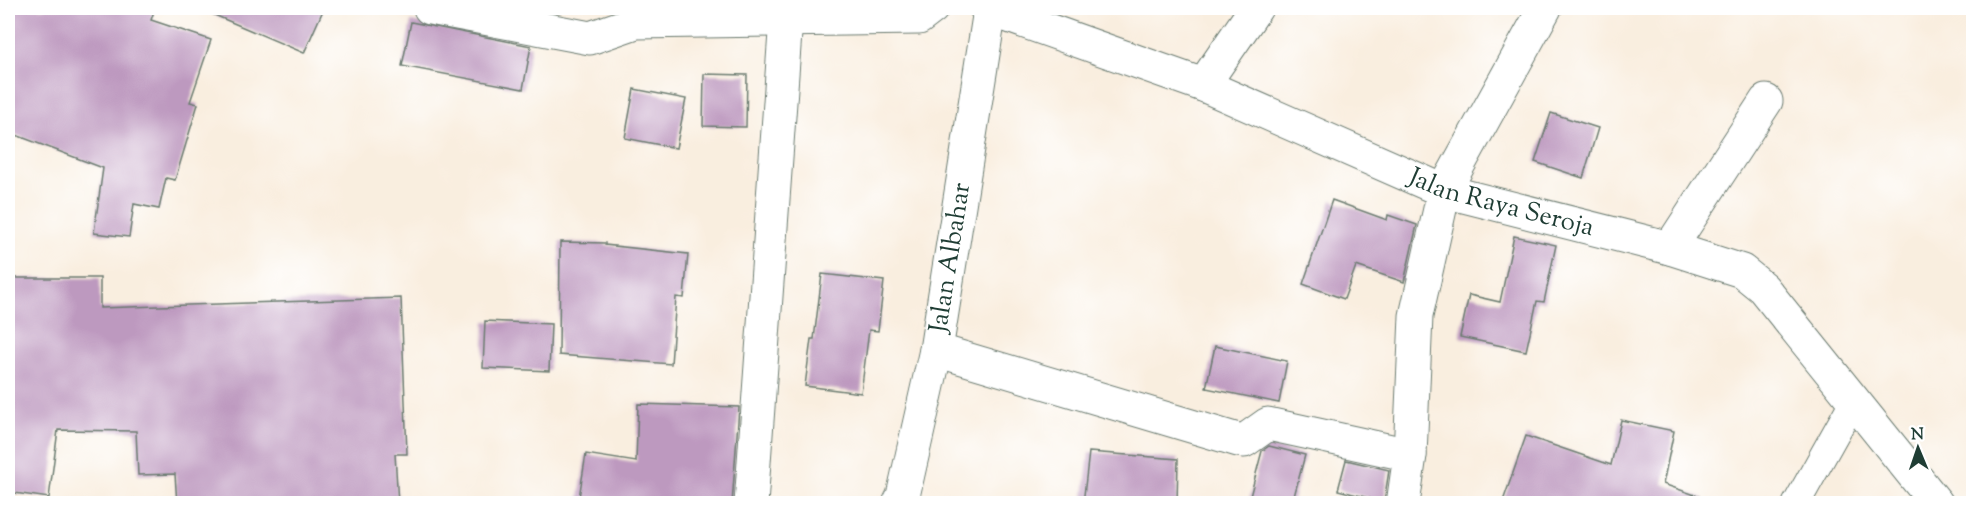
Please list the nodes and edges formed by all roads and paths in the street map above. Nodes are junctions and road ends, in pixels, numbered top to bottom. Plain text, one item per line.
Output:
1 (430, 8) edge
2 (932, 8) edge
3 (1256, 8) edge
4 (1545, 8) edge
5 (988, 9) edge
6 (786, 19) junction
7 (1203, 85) junction
8 (1767, 101) dead end
9 (1444, 192) junction
10 (1670, 248) junction
11 (936, 350) junction
12 (1853, 402) junction
13 (1410, 456) junction
14 (751, 504) edge
15 (899, 504) edge
16 (1403, 504) edge
17 (1796, 504) edge
18 (1937, 504) edge

1 - 6 street
2 - 6 street
3 - 7 street
4 - 9 street
5 - 7 street, Jalan Raya Seroja
5 - 11 street, Jalan Albahar
6 - 14 street
7 - 9 street, Jalan Raya Seroja
8 - 10 street
9 - 10 street, Jalan Raya Seroja
9 - 13 street
10 - 12 street, Jalan Raya Seroja
11 - 13 street
11 - 15 street, Jalan Albahar
12 - 17 lane
12 - 18 street, Jalan Raya Seroja
13 - 16 street

